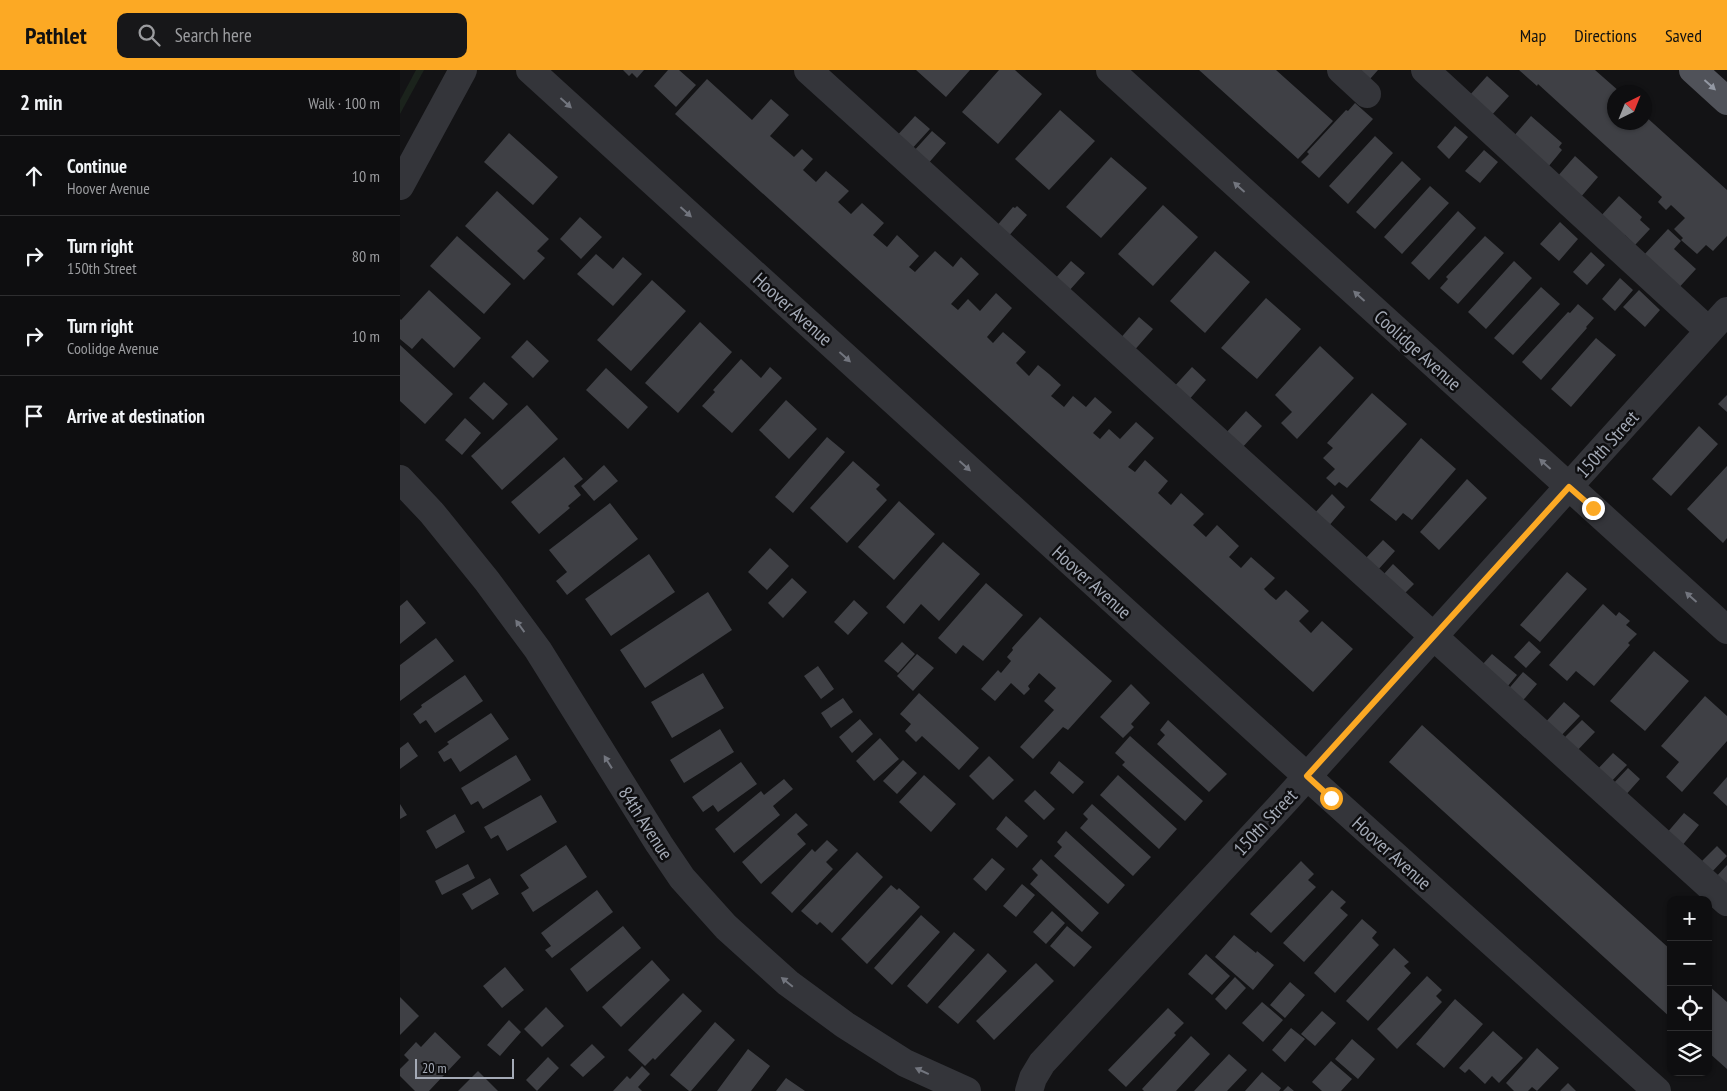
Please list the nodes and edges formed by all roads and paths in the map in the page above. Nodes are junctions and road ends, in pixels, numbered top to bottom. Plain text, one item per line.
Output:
1 (463, 70) edge
2 (530, 70) edge
3 (808, 70) edge
4 (1110, 70) edge
5 (1340, 70) edge
6 (1425, 70) edge
7 (1693, 70) edge
8 (1366, 94) dead end
9 (1727, 101) edge
10 (400, 186) edge
11 (1727, 311) edge
12 (1709, 331) junction
13 (400, 479) edge
14 (1569, 487) junction
15 (1727, 630) edge
16 (1434, 636) junction
17 (1307, 776) junction
18 (1727, 902) edge
19 (966, 1091) edge
20 (1028, 1091) edge
21 (1657, 1091) edge

1 - 10 street
2 -> 17 street, Hoover Avenue
3 - 16 street
14 -> 4 street, Coolidge Avenue
5 - 8 street
6 - 12 street
7 -> 9 main road
11 - 12 street, 150th Street
12 - 14 street, 150th Street
19 -> 13 street, 84th Avenue
15 -> 14 street, Coolidge Avenue
14 - 16 street, 150th Street
16 - 17 street, 150th Street
16 - 18 street
17 - 20 street, 150th Street
17 - 21 street, Hoover Avenue

